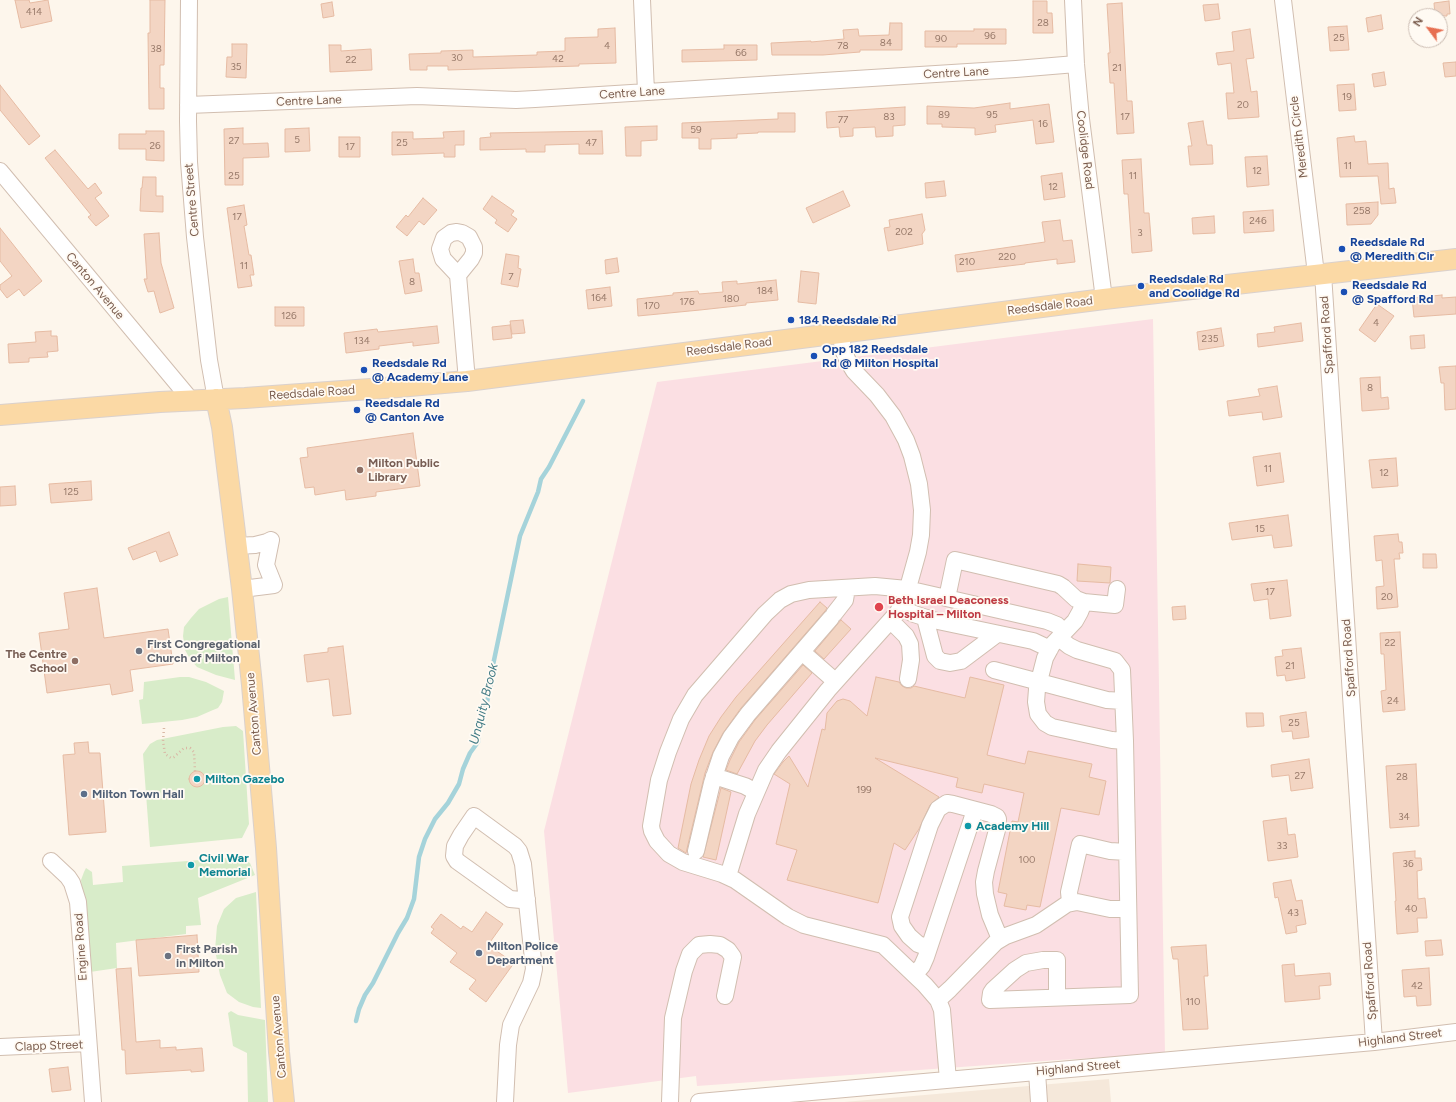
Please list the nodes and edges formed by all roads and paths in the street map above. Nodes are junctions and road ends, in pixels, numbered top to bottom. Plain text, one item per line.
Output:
1 (189, 0) edge
2 (642, 0) edge
3 (1074, 0) edge
4 (1283, 0) edge
5 (1076, 64) junction
6 (646, 92) junction
7 (188, 105) junction
8 (0, 171) edge
9 (1456, 259) edge
10 (458, 274) dead end
11 (1319, 274) junction
12 (1104, 299) junction
13 (841, 333) junction
14 (467, 381) junction
15 (216, 399) junction
16 (191, 400) junction
17 (0, 415) edge
18 (236, 546) junction
19 (847, 588) junction
20 (1117, 589) dead end
21 (242, 590) junction
22 (907, 590) junction
23 (947, 598) junction
24 (1084, 602) junction
25 (901, 608) junction
26 (925, 618) junction
27 (891, 621) junction
28 (997, 634) junction
29 (1058, 640) junction
30 (802, 652) junction
31 (994, 670) dead end
32 (908, 679) dead end
33 (835, 682) junction
34 (1038, 683) junction
35 (1123, 701) junction
36 (164, 728) dead end
37 (1125, 741) junction
38 (195, 771) dead end
39 (714, 776) junction
40 (756, 792) junction
41 (975, 810) junction
42 (1127, 852) junction
43 (694, 857) junction
44 (51, 861) dead end
45 (728, 876) junction
46 (527, 899) junction
47 (1070, 902) junction
48 (1128, 909) junction
49 (1000, 939) junction
50 (930, 948) junction
51 (915, 974) junction
52 (725, 996) dead end
53 (1057, 998) dead end
54 (938, 1000) junction
55 (1456, 1032) edge
56 (1374, 1042) junction
57 (88, 1043) junction
58 (0, 1047) edge
59 (1037, 1072) junction
60 (948, 1080) junction
61 (93, 1102) edge
62 (284, 1102) edge
63 (505, 1102) edge
64 (670, 1102) edge
65 (699, 1102) edge
66 (1039, 1102) edge

1 - 7 street, Centre Street
2 - 6 street
3 - 5 street, Coolidge Road
4 - 11 street, Meredith Circle
5 - 6 street, Centre Lane
5 - 12 street, Coolidge Road
6 - 7 street, Centre Lane
7 - 15 street, Centre Street
8 - 16 street, Canton Avenue
9 - 11 main road, Reedsdale Road
10 - 14 street
11 - 12 main road, Reedsdale Road
11 - 56 street, Spafford Road
12 - 13 main road, Reedsdale Road
13 - 14 main road, Reedsdale Road
13 - 22 street
14 - 15 main road, Reedsdale Road
15 - 16 main road, Reedsdale Road
15 - 18 main road, Canton Avenue
16 - 17 main road, Reedsdale Road
18 - 21 main road, Canton Avenue
18 - 21 street
19 - 22 street
19 - 30 street
19 - 43 street
20 - 24 street
21 - 62 main road, Canton Avenue
22 - 23 street
22 - 25 street
23 - 24 street
23 - 29 street
24 - 29 street
25 - 26 street
25 - 27 street
26 - 28 street
26 - 28 street
27 - 32 street
27 - 33 street
28 - 29 street
29 - 34 street
29 - 35 street
30 - 33 street
30 - 39 street
31 - 34 street
33 - 40 street
34 - 35 street
34 - 37 street
35 - 37 street
36 - 38 path
37 - 42 street
39 - 40 street
39 - 43 street
40 - 45 street
41 - 49 street
41 - 50 street
41 - 50 street
42 - 47 street
42 - 48 street
43 - 45 street
44 - 57 street, Engine Road
45 - 51 street
46 - 46 street
46 - 63 street
47 - 48 street
47 - 49 street
48 - 53 street
49 - 54 street
50 - 51 street
51 - 54 street
52 - 64 street
54 - 60 street
55 - 56 street, Highland Street
56 - 59 street, Highland Street
57 - 58 street, Clapp Street
57 - 61 street, Clapp Street
59 - 60 street, Highland Street
59 - 66 street
60 - 65 street, Highland Street

